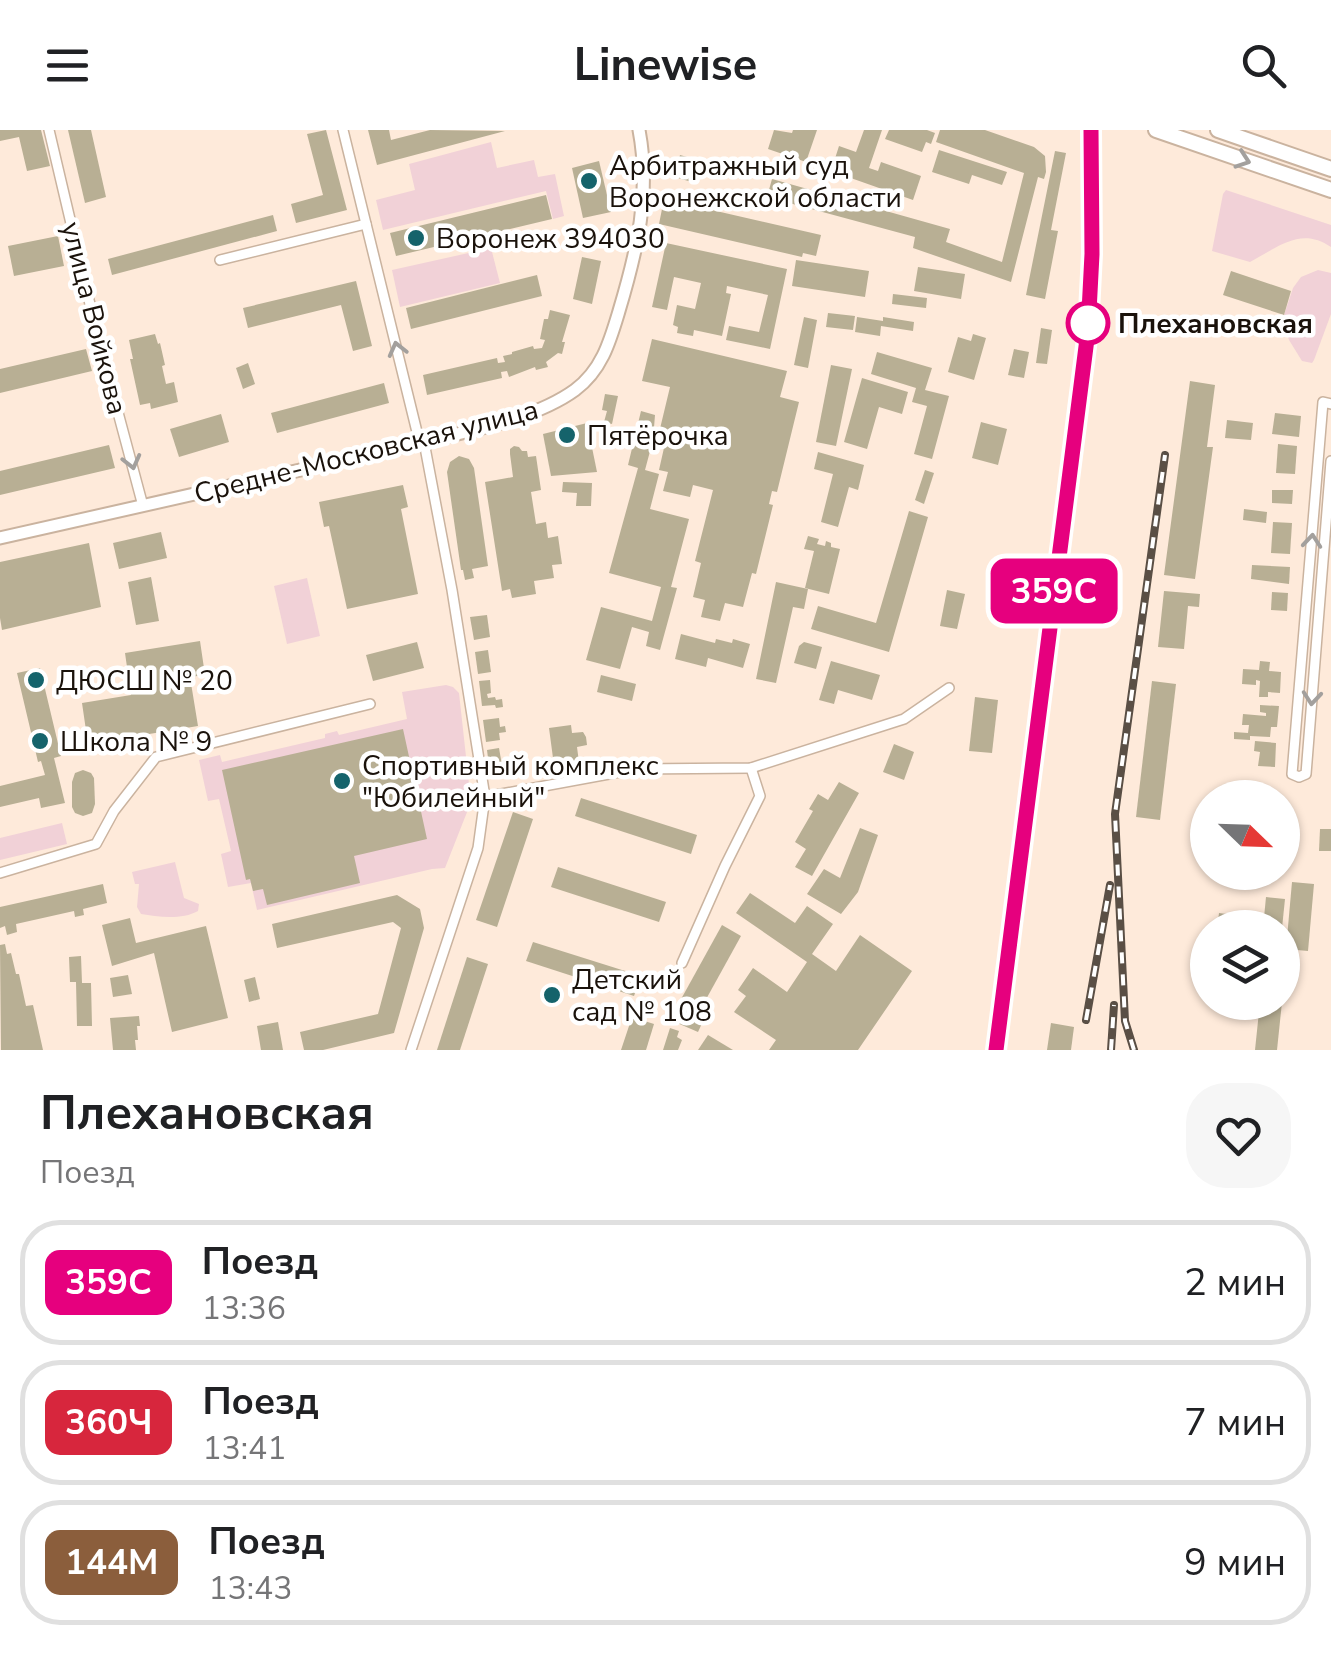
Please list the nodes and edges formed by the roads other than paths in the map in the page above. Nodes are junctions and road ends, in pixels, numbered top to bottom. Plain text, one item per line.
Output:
1 (49, 130) edge
2 (343, 130) edge
3 (639, 130) edge
4 (1156, 130) edge
5 (1218, 130) edge
6 (1331, 169) edge
7 (1331, 190) edge
8 (366, 224) junction
9 (220, 260) dead end
10 (1327, 403) edge
11 (424, 442) junction
12 (1331, 461) edge
13 (143, 506) junction
14 (0, 538) edge
15 (949, 688) dead end
16 (370, 704) dead end
17 (751, 768) junction
18 (485, 797) junction
19 (0, 873) edge
20 (682, 963) dead end
21 (411, 1050) edge

1 -> 13 street, улица Войкова
2 - 8 street
3 - 11 street, Средне-Московская улица
4 -> 7 main road
5 - 6 main road
8 - 9 street
11 -> 8 street
12 -> 10 street
11 - 13 street, Средне-Московская улица
11 - 18 street
13 - 14 street, Средне-Московская улица
15 - 17 street
16 - 19 street
17 - 18 street
17 - 20 street
18 - 21 street

